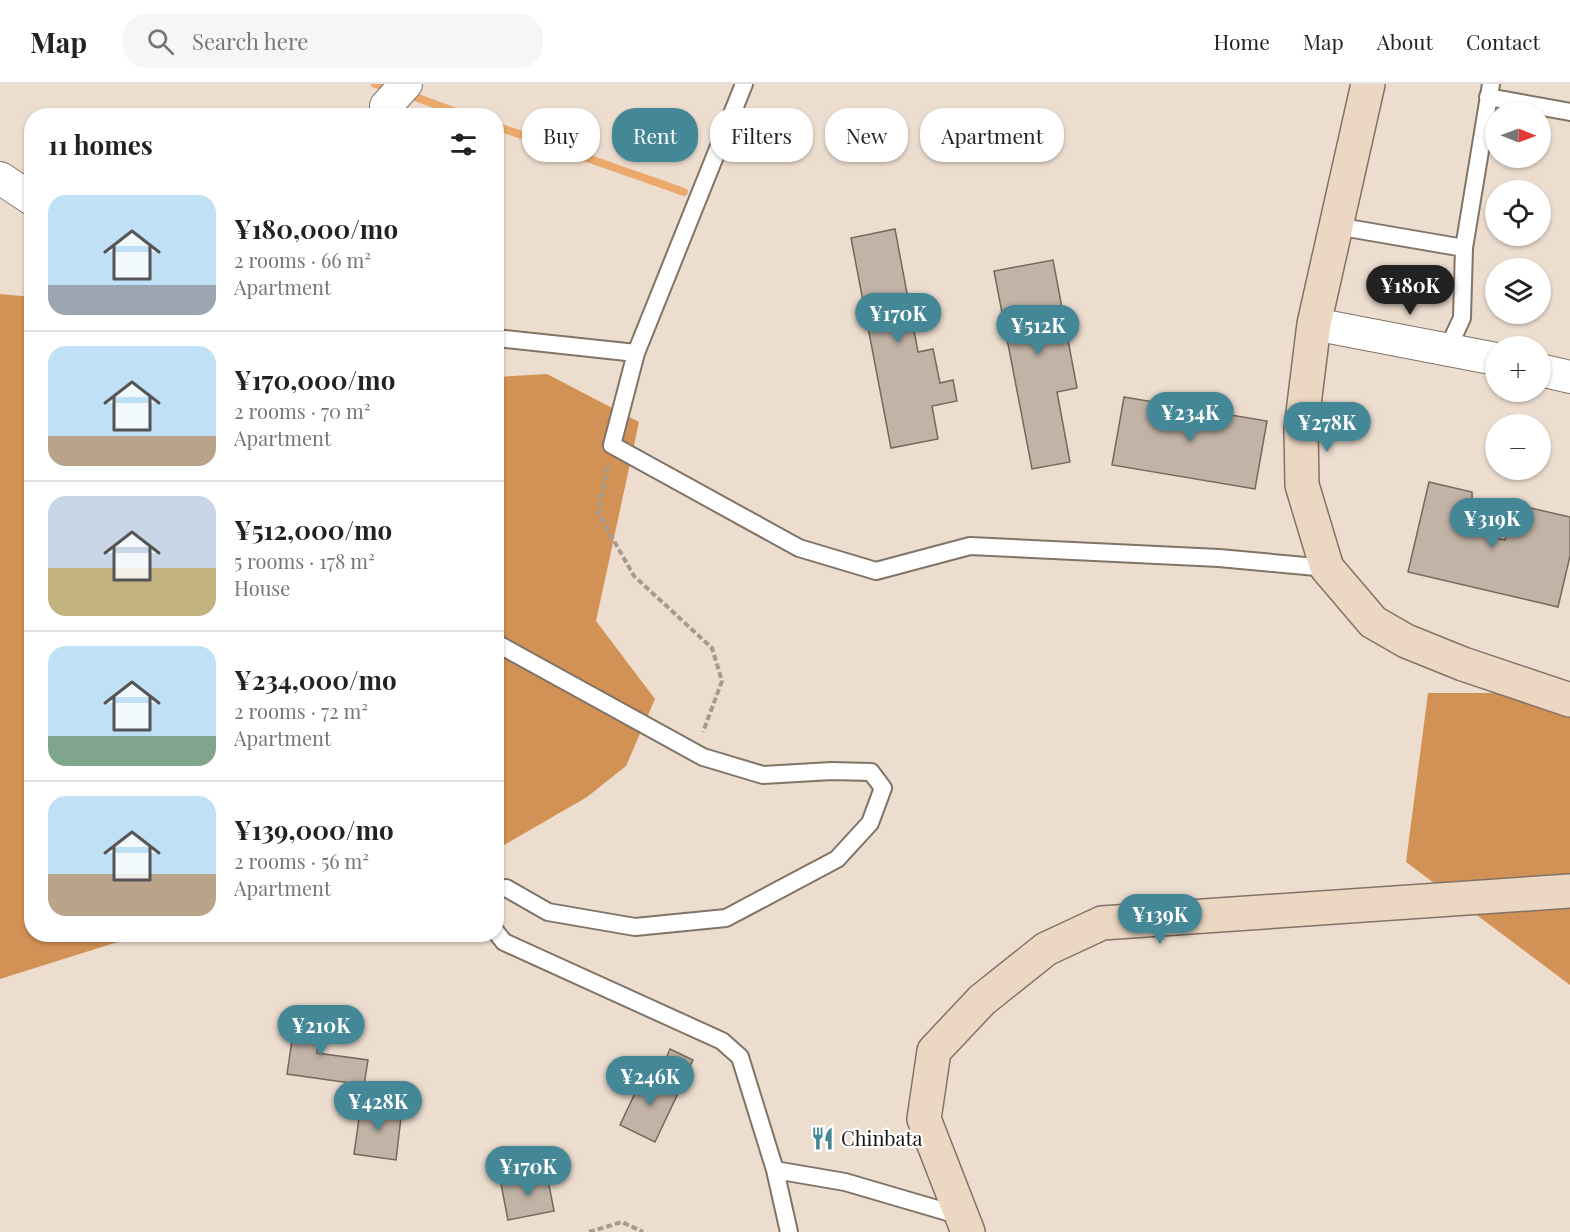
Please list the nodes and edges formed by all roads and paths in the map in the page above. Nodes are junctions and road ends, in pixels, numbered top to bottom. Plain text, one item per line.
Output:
1 (744, 84) edge
2 (1368, 84) edge
3 (1489, 91) edge
4 (1570, 112) edge
5 (0, 178) edge
6 (24, 194) edge
7 (1336, 226) junction
8 (1464, 248) junction
9 (1314, 324) junction
10 (504, 339) edge
11 (1448, 348) junction
12 (636, 353) junction
13 (1485, 356) edge
14 (1551, 372) edge
15 (1570, 376) edge
16 (612, 445) junction
17 (1327, 568) junction
18 (504, 647) edge
19 (1570, 700) edge
20 (669, 738) junction
21 (504, 888) edge
22 (1570, 891) edge
23 (504, 942) edge
24 (775, 1170) junction
25 (964, 1224) edge
26 (589, 1232) edge
27 (643, 1232) edge
28 (789, 1232) edge

1 - 12 lane
2 - 7 street
3 - 4 lane
3 - 8 lane
5 - 6 street
7 - 8 lane
7 - 9 street
8 - 11 lane
9 - 11 street
9 - 17 street
10 - 12 lane
11 - 13 street
12 - 16 lane
14 - 15 street
16 - 17 lane
16 - 20 path
17 - 19 street
18 - 20 lane
20 - 21 lane
22 - 25 street
23 - 24 lane
24 - 25 lane
24 - 28 lane
26 - 27 path

